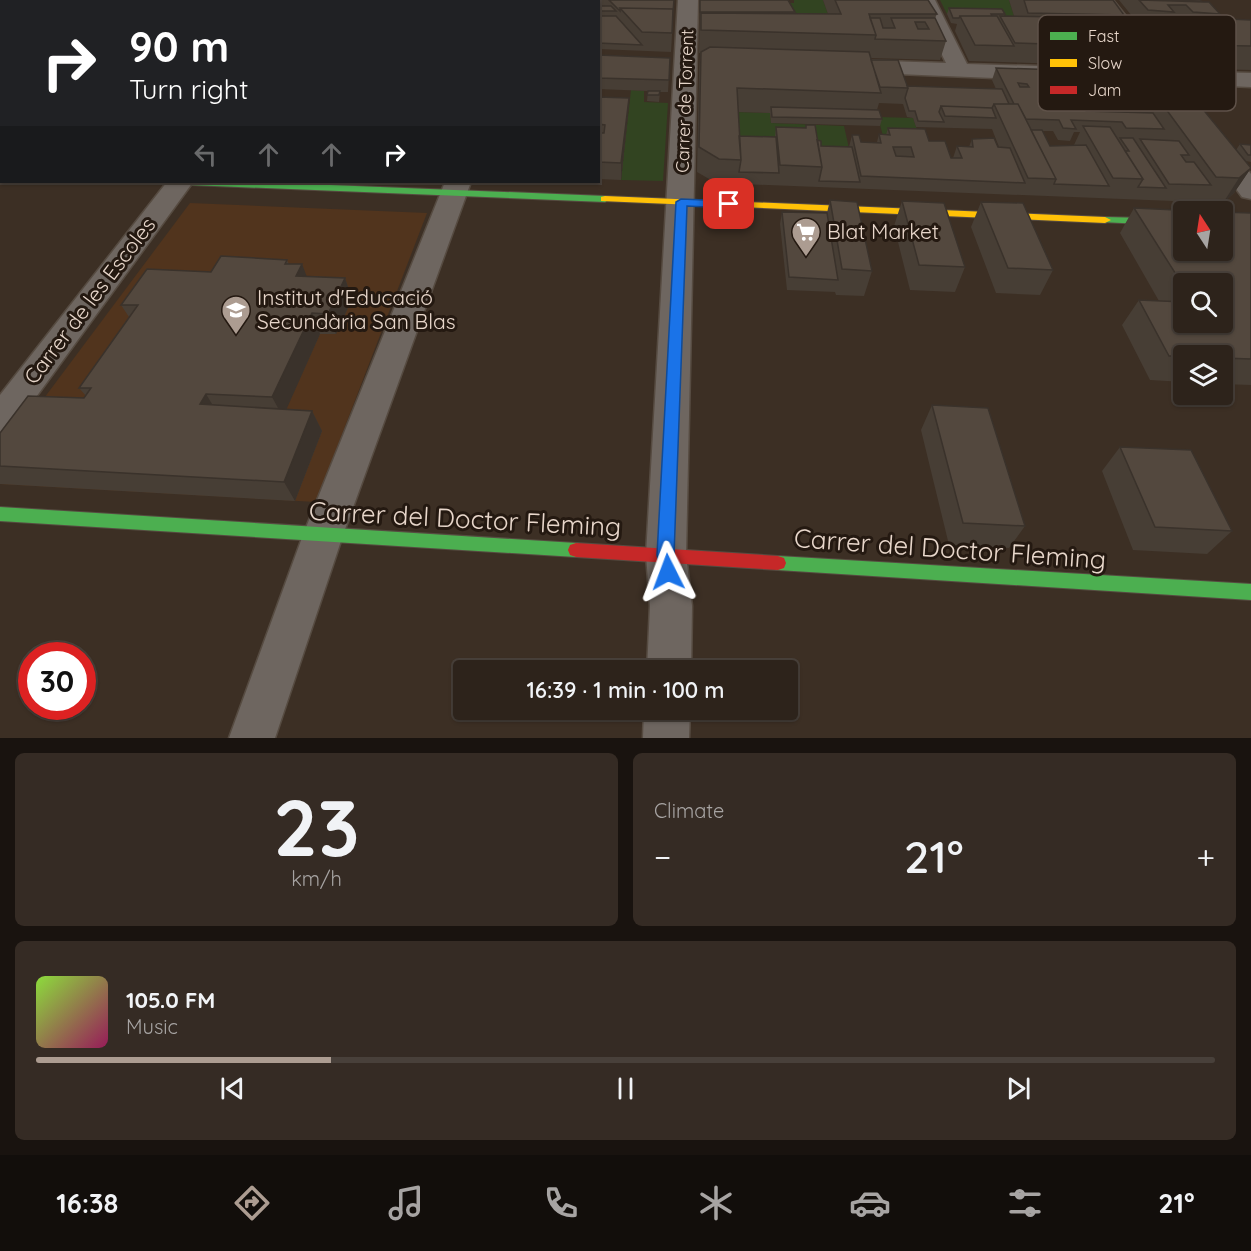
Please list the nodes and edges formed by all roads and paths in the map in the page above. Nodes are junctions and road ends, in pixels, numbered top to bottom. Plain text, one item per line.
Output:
1 (688, 0) edge
2 (925, 0) edge
3 (1103, 0) edge
4 (1115, 15) edge
5 (957, 63) dead end
6 (832, 66) edge
7 (1038, 73) edge
8 (1236, 79) edge
9 (1251, 80) edge
10 (1200, 125) edge
11 (179, 183) edge
12 (243, 183) edge
13 (456, 187) edge
14 (1251, 191) edge
15 (681, 202) junction
16 (1173, 223) edge
17 (0, 420) edge
18 (0, 514) edge
19 (323, 535) junction
20 (666, 555) junction
21 (1251, 592) edge
22 (669, 660) edge
23 (667, 720) edge
24 (252, 738) edge
25 (666, 738) edge

1 - 15 street, Carrer de Torrent
2 - 5 street
3 - 4 street
6 - 7 street
8 - 9 street
10 - 14 street
11 - 17 street, Carrer de les Escoles
12 - 13 street
13 - 15 street
13 - 19 street
15 - 16 street
15 - 20 street, Carrer de Torrent
18 - 19 street, Carrer del Doctor Fleming
19 - 20 street, Carrer del Doctor Fleming
19 - 24 street
20 - 21 street, Carrer del Doctor Fleming
20 - 22 street, Carrer de Torrent
23 - 25 street

